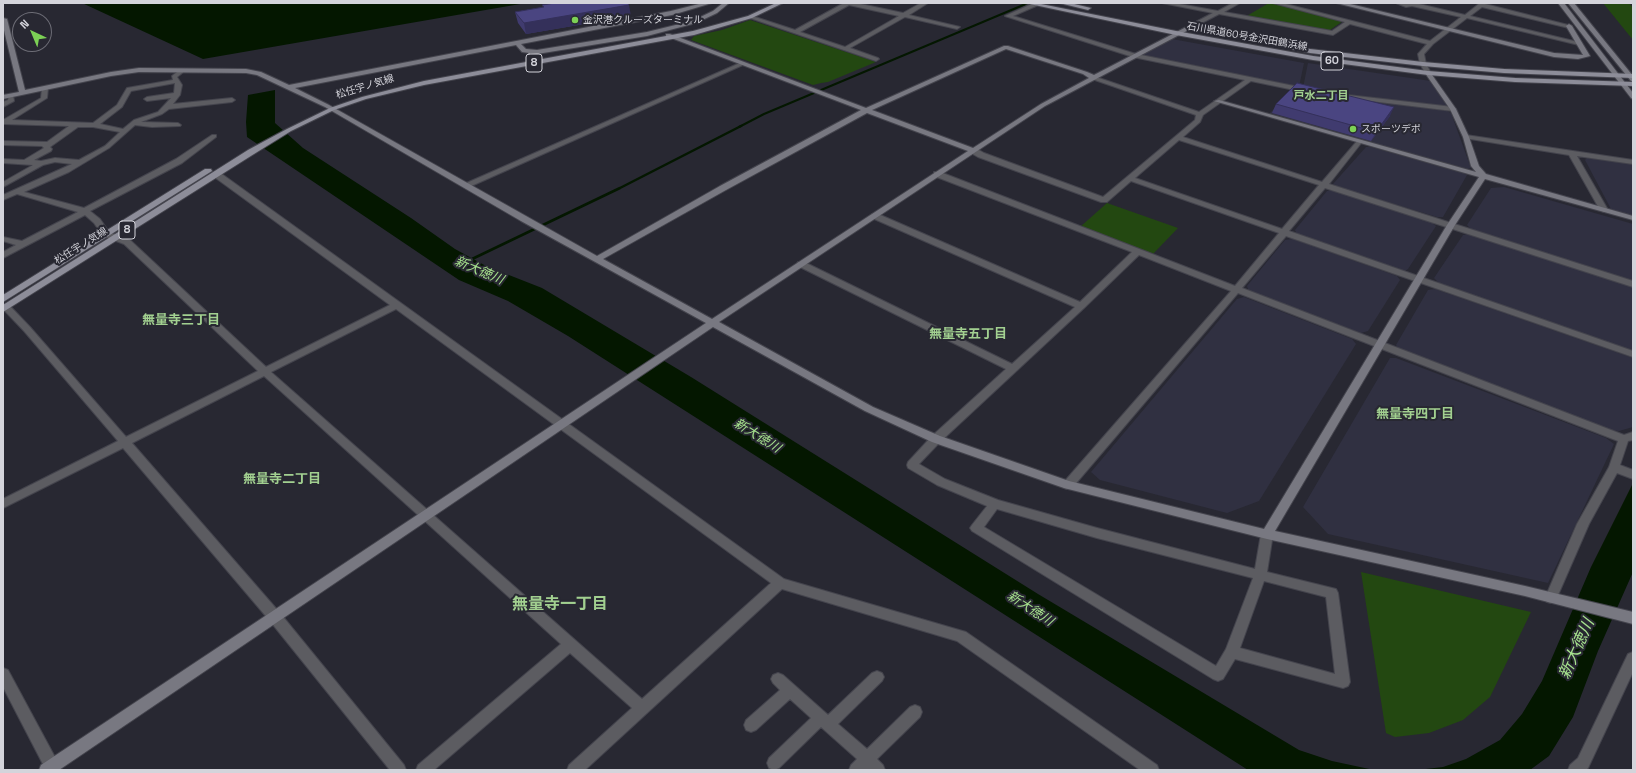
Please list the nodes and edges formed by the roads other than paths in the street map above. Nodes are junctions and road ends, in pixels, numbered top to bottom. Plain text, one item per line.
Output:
1 (709, 3) edge
2 (726, 3) edge
3 (765, 3) edge
4 (780, 3) edge
5 (849, 3) edge
6 (925, 3) edge
7 (1028, 3) edge
8 (1062, 3) edge
9 (1168, 3) edge
10 (1237, 3) edge
11 (1276, 3) edge
12 (1339, 3) edge
13 (1399, 3) edge
14 (1426, 3) edge
15 (1472, 3) edge
16 (1561, 3) edge
17 (1571, 3) edge
18 (1034, 4) junction
19 (1482, 4) edge
20 (1421, 6) junction
21 (1218, 13) junction
22 (904, 16) junction
23 (750, 17) junction
24 (1465, 17) junction
25 (4, 19) dead end
26 (636, 20) junction
27 (1349, 22) junction
28 (1569, 26) junction
29 (957, 27) dead end
30 (1186, 28) junction
31 (1581, 28) junction
32 (1449, 29) junction
33 (1592, 29) junction
34 (795, 32) junction
35 (1176, 33) junction
36 (647, 34) junction
37 (671, 37) junction
38 (517, 43) junction
39 (1431, 43) junction
40 (1579, 43) junction
41 (845, 49) junction
42 (1135, 56) junction
43 (876, 60) dead end
44 (742, 64) junction
45 (1423, 64) junction
46 (183, 70) junction
47 (1428, 73) junction
48 (1617, 75) junction
49 (1632, 77) edge
50 (1094, 78) junction
51 (1249, 80) junction
52 (177, 81) junction
53 (1623, 83) junction
54 (1633, 84) edge
55 (45, 88) junction
56 (289, 88) junction
57 (1309, 91) edge
58 (23, 93) junction
59 (177, 95) junction
60 (11, 96) junction
61 (1343, 96) edge
62 (3, 97) edge
63 (1633, 97) edge
64 (147, 99) dead end
65 (232, 100) dead end
66 (1217, 102) junction
67 (3, 105) edge
68 (330, 107) junction
69 (167, 108) junction
70 (867, 110) junction
71 (1453, 110) junction
72 (1200, 114) junction
73 (4, 122) edge
74 (134, 123) junction
75 (78, 124) junction
76 (95, 125) junction
77 (178, 125) dead end
78 (125, 131) junction
79 (214, 136) dead end
80 (1466, 137) junction
81 (1179, 138) junction
82 (1360, 141) junction
83 (3, 143) edge
84 (49, 144) junction
85 (247, 150) junction
86 (974, 151) junction
87 (1572, 154) junction
88 (3, 161) edge
89 (26, 162) junction
90 (79, 162) junction
91 (1633, 162) edge
92 (41, 163) junction
93 (216, 174) junction
94 (937, 174) junction
95 (1483, 176) junction
96 (1131, 179) junction
97 (1323, 184) junction
98 (3, 185) edge
99 (466, 185) junction
100 (17, 192) junction
101 (3, 198) edge
102 (1604, 210) junction
103 (85, 211) junction
104 (875, 216) junction
105 (1633, 218) edge
106 (1451, 225) junction
107 (1284, 232) junction
108 (106, 234) junction
109 (117, 237) junction
110 (3, 239) edge
111 (23, 244) junction
112 (1137, 252) junction
113 (3, 255) edge
114 (597, 259) junction
115 (801, 264) junction
116 (1419, 278) junction
117 (1633, 284) edge
118 (1236, 290) junction
119 (4, 305) edge
120 (396, 305) junction
121 (1081, 306) junction
122 (712, 323) junction
123 (1380, 346) junction
124 (1633, 354) edge
125 (1014, 369) junction
126 (265, 372) junction
127 (562, 424) junction
128 (1629, 437) edge
129 (936, 440) junction
130 (124, 442) junction
131 (1617, 468) junction
132 (1633, 475) edge
133 (1068, 485) junction
134 (3, 504) edge
135 (995, 504) junction
136 (427, 515) junction
137 (1267, 534) junction
138 (1260, 576) junction
139 (780, 583) junction
140 (1557, 599) junction
141 (275, 617) junction
142 (1627, 617) edge
143 (571, 644) junction
144 (1232, 652) junction
145 (1633, 658) edge
146 (3, 674) edge
147 (877, 676) dead end
148 (778, 679) dead end
149 (790, 690) junction
150 (642, 708) junction
151 (914, 712) dead end
152 (824, 721) junction
153 (751, 725) dead end
154 (867, 759) junction
155 (774, 763) dead end
156 (49, 768) edge
157 (399, 770) edge
158 (423, 770) edge
159 (574, 770) edge
160 (856, 770) edge
161 (878, 770) edge
162 (1152, 770) edge
163 (1575, 770) edge

1 - 26 street
2 - 36 street
3 - 37 main road, 松任宇ノ気線 / 8
4 - 23 main road, 松任宇ノ気線 / 8
5 - 22 street
5 - 34 street
6 - 22 street
7 - 18 main road, 石川県道60号金沢田鶴浜線 / 60
8 - 30 main road, 石川県道60号金沢田鶴浜線 / 60
9 - 21 street
10 - 21 street
11 - 27 street
12 - 32 street
13 - 20 street
14 - 20 street
15 - 19 street
16 - 31 street
17 - 33 street
18 - 35 main road, 石川県道60号金沢田鶴浜線 / 60
18 - 42 street
19 - 24 street
19 - 28 street
20 - 24 street
21 - 27 street
21 - 30 street
22 - 29 street
22 - 41 street
23 - 34 street
23 - 37 main road, 松任宇ノ気線 / 8
24 - 32 street
24 - 40 street
25 - 58 street
26 - 36 street
26 - 38 street
27 - 39 street
28 - 31 street
28 - 40 street
30 - 35 street
30 - 45 main road, 石川県道60号金沢田鶴浜線 / 60
31 - 33 street
31 - 48 street
32 - 39 street
32 - 40 street
33 - 49 street
34 - 41 street
35 - 42 street
35 - 47 main road, 石川県道60号金沢田鶴浜線 / 60
36 - 38 street
37 - 44 street
37 - 68 main road, 松任宇ノ気線 / 8
38 - 56 street
39 - 45 street
41 - 43 street
42 - 50 street
42 - 51 street
44 - 70 street
44 - 99 street
45 - 47 street
45 - 48 main road, 石川県道60号金沢田鶴浜線 / 60
46 - 52 street
46 - 55 street
46 - 56 street
47 - 53 main road, 石川県道60号金沢田鶴浜線 / 60
47 - 71 street
48 - 49 main road, 石川県道60号金沢田鶴浜線 / 60
48 - 53 street
50 - 70 street
50 - 72 street
50 - 86 street
51 - 57 street
51 - 66 street
52 - 59 street
52 - 76 street
53 - 54 main road, 石川県道60号金沢田鶴浜線 / 60
53 - 63 street
55 - 58 street
55 - 73 street
56 - 68 street
58 - 60 street
59 - 64 street
59 - 69 street
60 - 62 street
60 - 67 street
61 - 71 street
65 - 69 street
66 - 72 street
66 - 82 street
68 - 85 main road, 松任宇ノ気線 / 8
68 - 99 street
69 - 74 street
70 - 86 street
70 - 114 street
71 - 80 street
72 - 81 street
73 - 75 street
74 - 77 street
74 - 78 street
75 - 76 street
75 - 84 street
76 - 78 street
78 - 90 street
79 - 103 street
80 - 87 street
80 - 95 street
81 - 96 street
81 - 97 street
82 - 95 street
82 - 97 street
83 - 84 street
84 - 89 street
85 - 93 main road, 松任宇ノ気線 / 8
85 - 108 main road, 松任宇ノ気線 / 8
86 - 94 street
86 - 96 street
87 - 91 street
87 - 102 street
88 - 89 street
89 - 92 street
90 - 92 street
90 - 100 street
92 - 98 street
93 - 109 main road, 松任宇ノ気線 / 8
93 - 120 street
94 - 104 street
94 - 112 street
95 - 102 street
95 - 106 street
96 - 107 street
97 - 106 street
97 - 107 street
99 - 114 street
100 - 101 street
100 - 103 street
102 - 105 street
103 - 108 street
103 - 111 street
104 - 115 street
104 - 121 street
106 - 116 street
106 - 117 street
107 - 116 street
107 - 118 street
108 - 109 street
108 - 119 main road, 松任宇ノ気線 / 8
109 - 119 main road, 松任宇ノ気線 / 8
109 - 126 street
110 - 111 street
111 - 113 street
112 - 118 street
112 - 121 street
114 - 122 street
115 - 122 street
115 - 125 street
116 - 123 street
116 - 124 street
118 - 123 street
118 - 133 street
119 - 130 street
120 - 126 street
120 - 127 street
121 - 125 street
122 - 127 street
122 - 129 street
123 - 128 street
123 - 137 street
125 - 129 street
126 - 130 street
126 - 136 street
127 - 136 street
127 - 139 street
128 - 131 street
129 - 133 street
129 - 135 street
130 - 134 street
130 - 141 street
131 - 132 street
131 - 140 street
133 - 137 street
135 - 138 street
135 - 144 street
136 - 141 street
136 - 143 street
137 - 138 street
137 - 140 street
138 - 144 street
138 - 144 street
139 - 150 street
139 - 162 street
140 - 142 street
141 - 156 street
141 - 157 street
143 - 150 street
143 - 158 street
145 - 163 street
146 - 156 street
147 - 152 street
148 - 149 street
149 - 152 street
149 - 153 street
150 - 159 street
151 - 154 street
152 - 154 street
152 - 155 street
154 - 160 street
154 - 161 street

